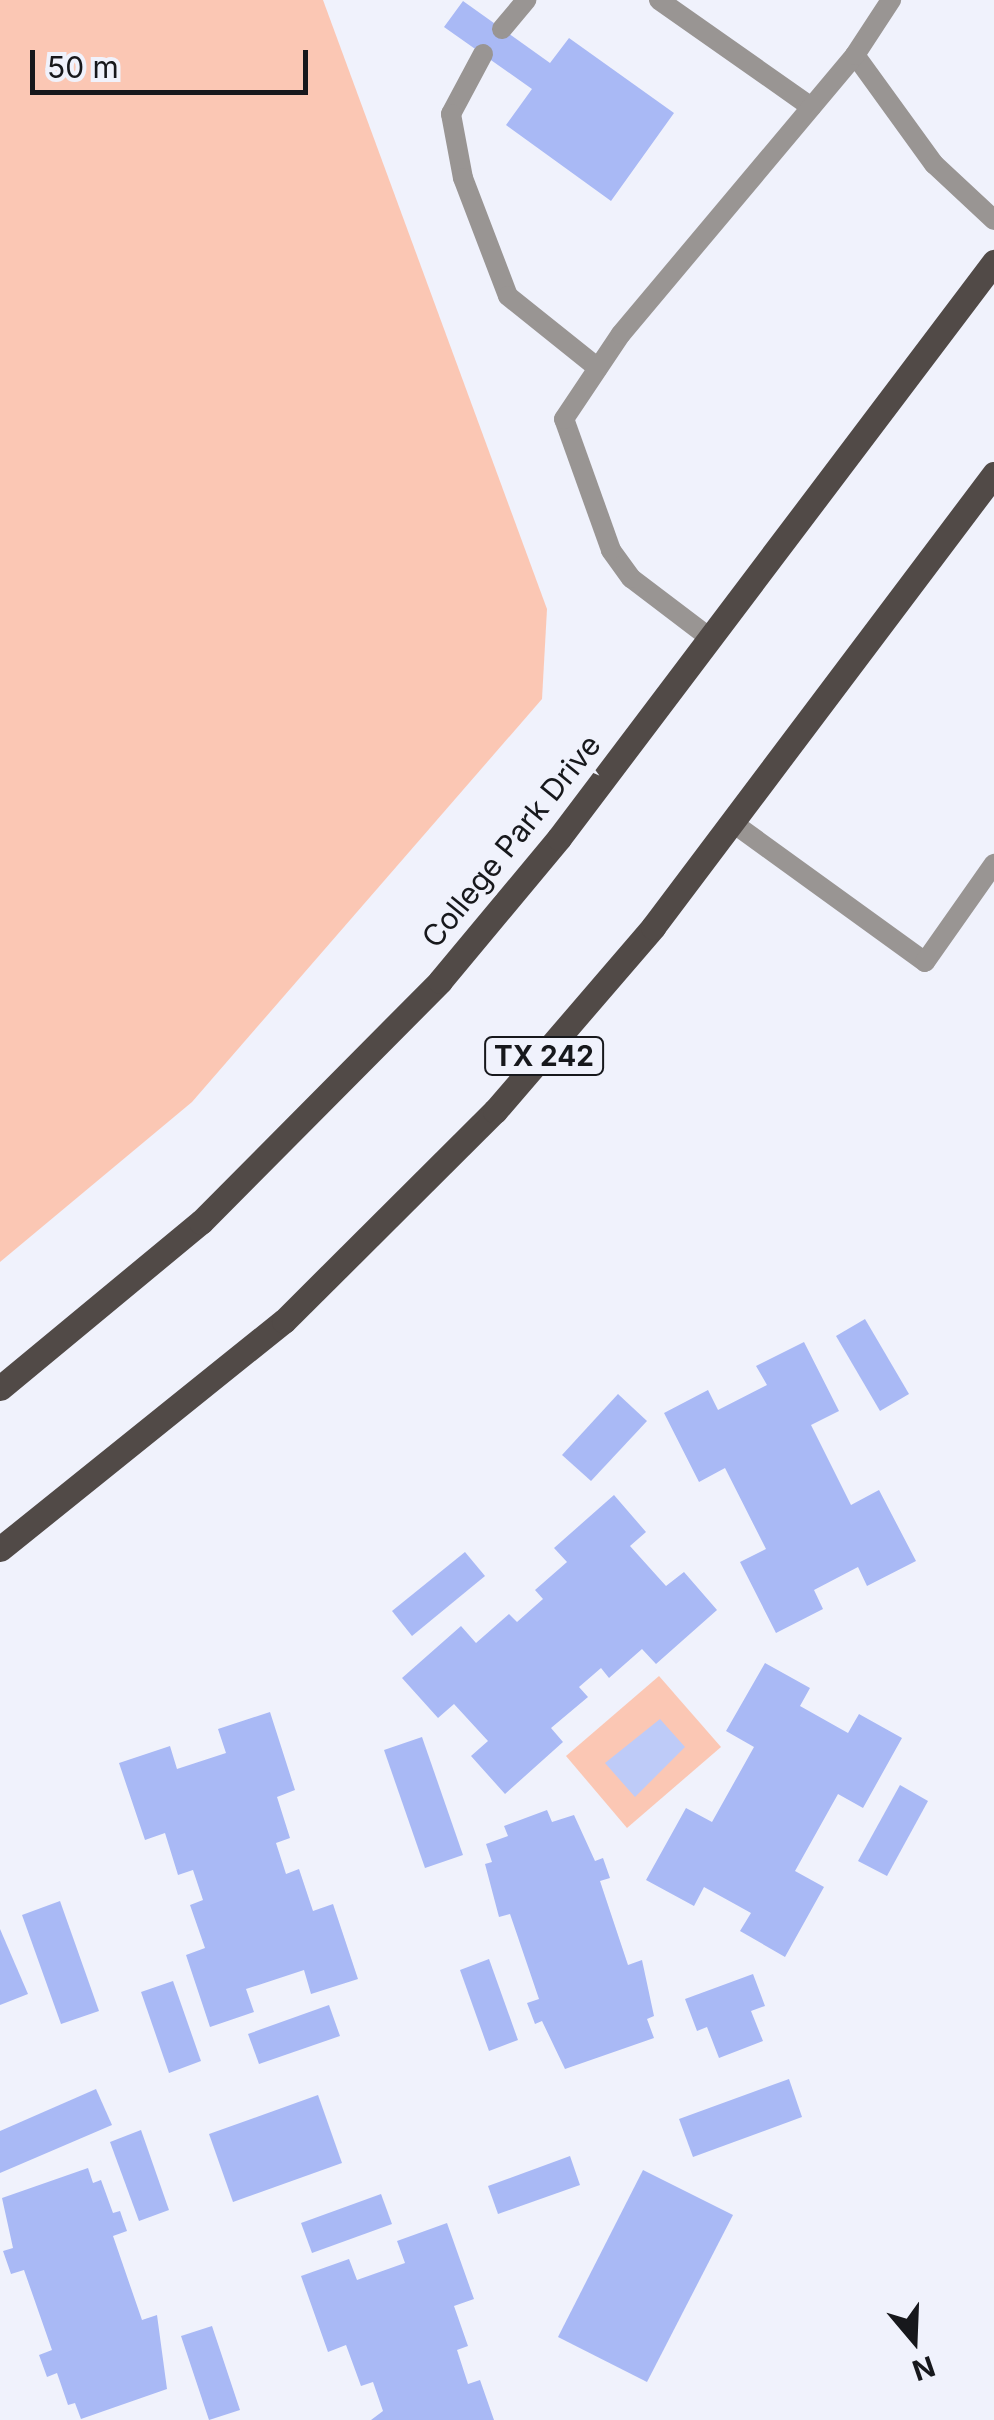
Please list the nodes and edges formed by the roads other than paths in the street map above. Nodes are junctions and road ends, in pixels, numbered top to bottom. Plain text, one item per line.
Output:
1 (526, 0) edge
2 (660, 0) edge
3 (891, 0) edge
4 (502, 29) dead end
5 (483, 54) dead end
6 (856, 55) junction
7 (811, 107) junction
8 (994, 220) edge
9 (994, 262) edge
10 (598, 368) junction
11 (994, 474) edge
12 (710, 638) junction
13 (733, 823) junction
14 (994, 864) edge
15 (0, 1388) edge
16 (0, 1549) edge

1 - 4 lane
2 - 7 lane
3 - 6 lane
5 - 10 lane
6 - 7 lane
6 - 8 lane
7 - 10 lane
9 - 12 main road, College Park Drive
10 - 12 lane
11 - 13 main road, TX 242
12 - 15 main road, College Park Drive
13 - 14 lane
13 - 16 main road, TX 242

